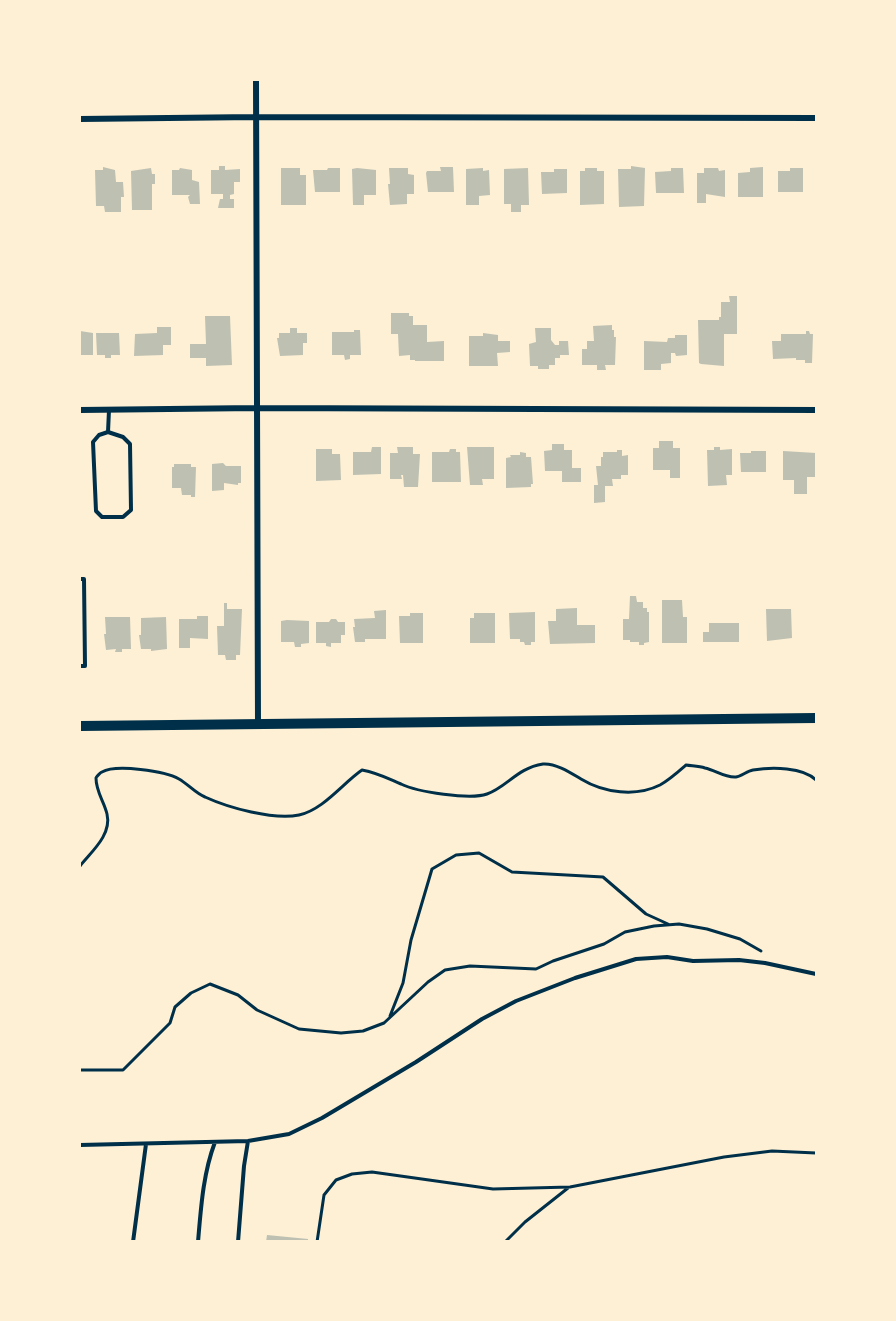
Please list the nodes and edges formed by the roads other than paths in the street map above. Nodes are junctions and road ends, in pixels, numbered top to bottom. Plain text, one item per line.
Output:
1 (256, 80) edge
2 (256, 117) junction
3 (816, 118) edge
4 (80, 119) edge
5 (256, 408) junction
6 (80, 410) edge
7 (109, 410) junction
8 (816, 410) edge
9 (108, 432) junction
10 (82, 579) edge
11 (82, 624) edge
12 (82, 666) edge
13 (816, 718) edge
14 (258, 723) junction
15 (80, 726) edge
16 (816, 974) edge
17 (248, 1141) junction
18 (215, 1142) junction
19 (146, 1144) junction
20 (80, 1145) edge
21 (133, 1242) edge
22 (198, 1242) edge
23 (238, 1242) edge

1 - 2 street
2 - 3 street
2 - 4 street
2 - 5 street
5 - 7 street
5 - 8 street
5 - 14 street
6 - 7 street
7 - 9 lane
9 - 9 lane
10 - 11 lane
11 - 12 lane
13 - 14 main road
14 - 15 main road
16 - 17 lane
17 - 18 lane
17 - 23 lane
18 - 19 lane
18 - 22 lane
19 - 20 lane
19 - 21 lane

